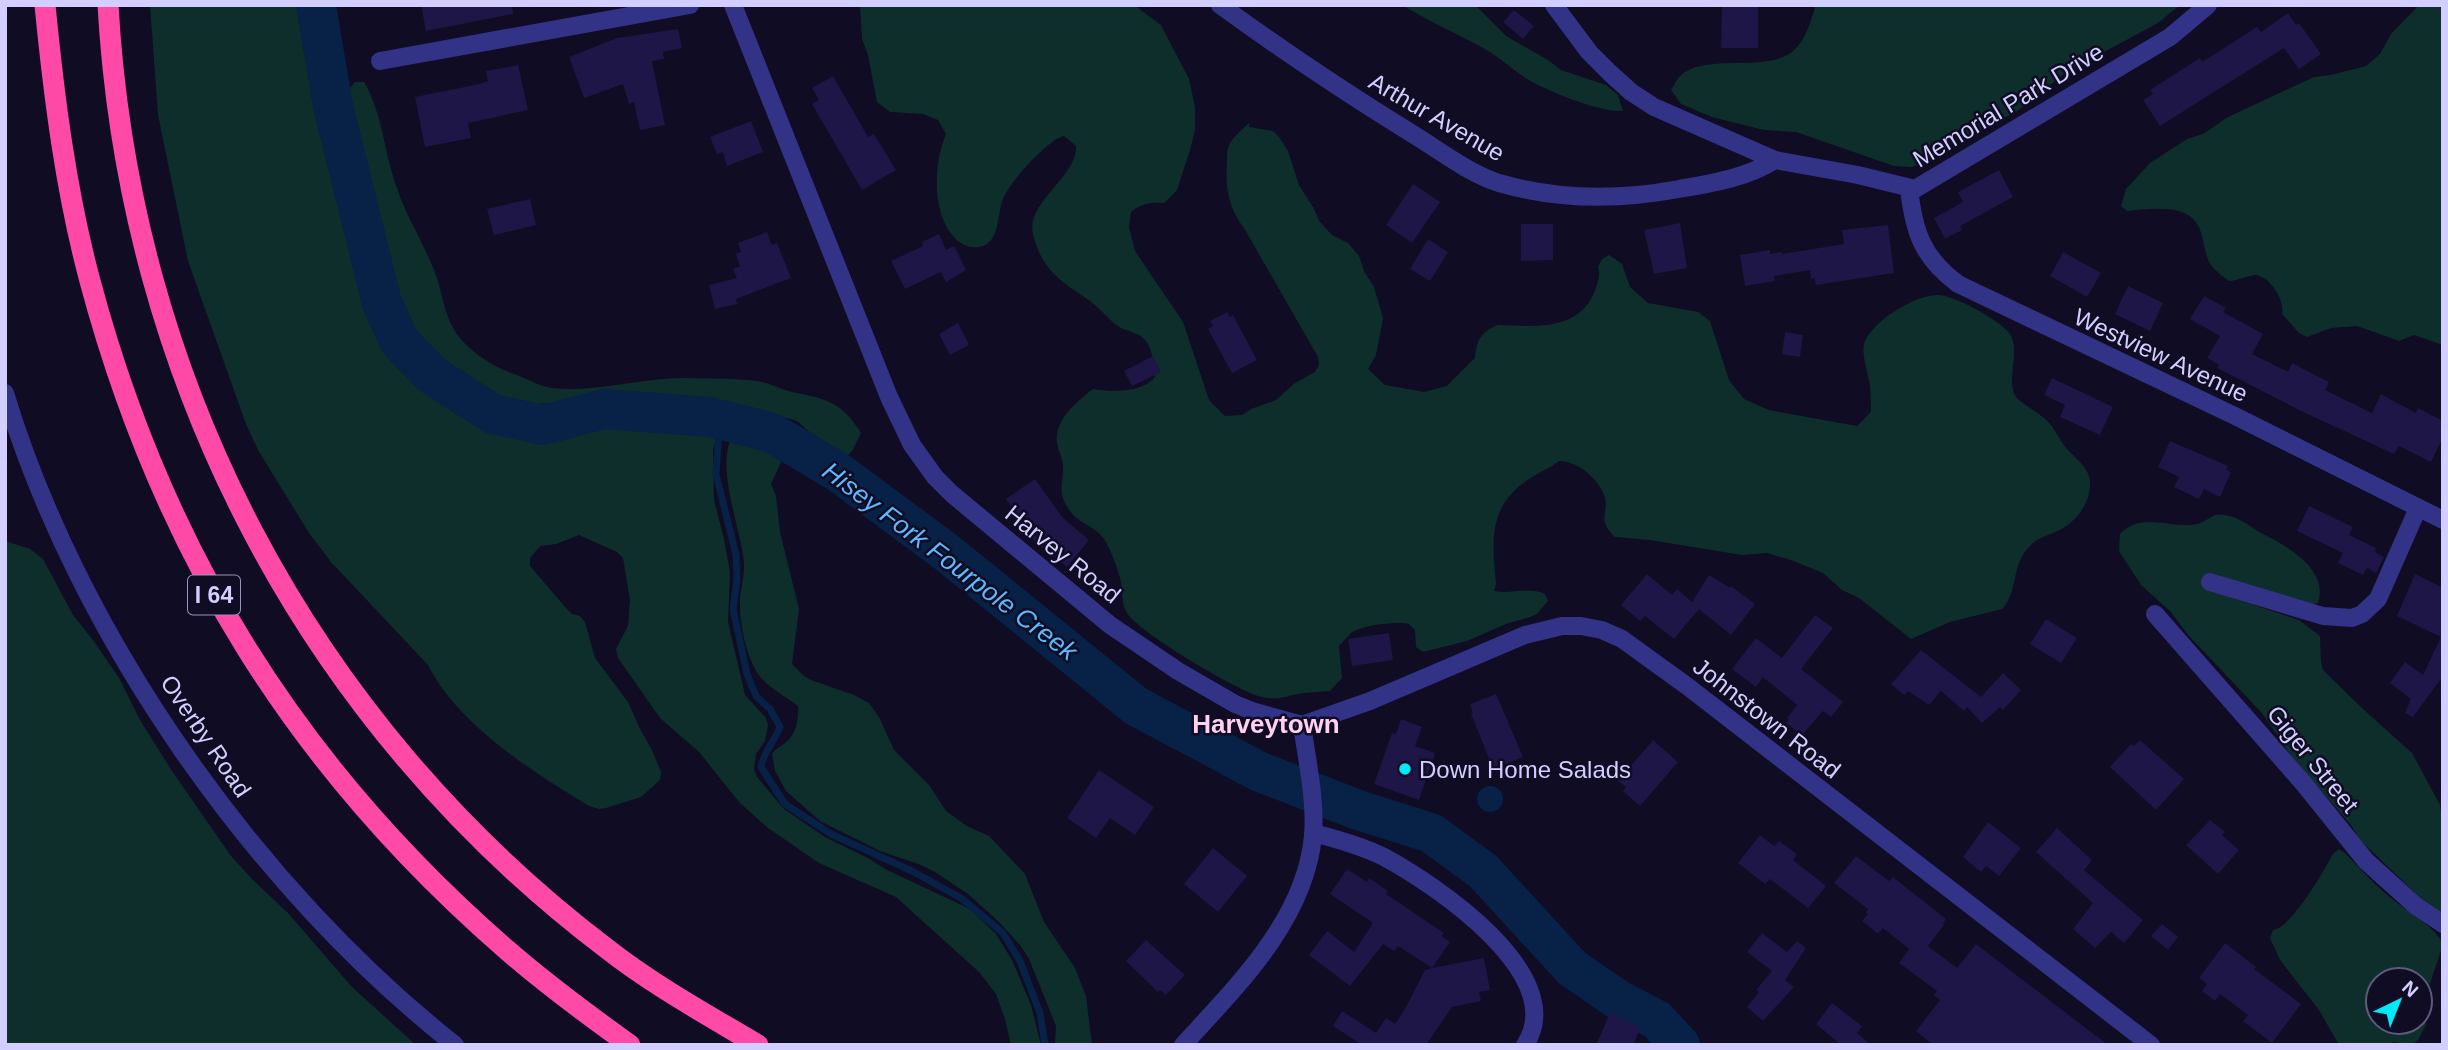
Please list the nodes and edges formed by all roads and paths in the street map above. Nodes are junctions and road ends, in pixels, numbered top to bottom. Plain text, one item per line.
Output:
1 (46, 5) edge
2 (108, 5) edge
3 (690, 5) edge
4 (733, 5) edge
5 (1220, 5) edge
6 (1554, 5) edge
7 (2208, 5) edge
8 (380, 61) dead end
9 (1775, 160) junction
10 (1909, 189) junction
11 (5, 393) edge
12 (2418, 508) junction
13 (2443, 520) edge
14 (2210, 582) dead end
15 (2155, 614) dead end
16 (1302, 725) junction
17 (1313, 824) junction
18 (2443, 924) edge
19 (455, 1045) edge
20 (630, 1045) edge
21 (758, 1045) edge
22 (1182, 1045) edge
23 (1525, 1045) edge
24 (2151, 1045) edge

1 - 20 highway, I 64
2 - 21 highway, I 64
3 - 8 street
4 - 16 street, Harvey Road
5 - 9 street, Arthur Avenue
6 - 9 street, Memorial Park Drive
7 - 10 street, Memorial Park Drive
9 - 10 street, Memorial Park Drive
10 - 12 street, Westview Avenue
11 - 19 street, Overby Road
12 - 13 street, Westview Avenue
12 - 14 street
15 - 18 street, Giger Street
16 - 17 street
16 - 24 street, Johnstown Road
17 - 22 street
17 - 23 street

